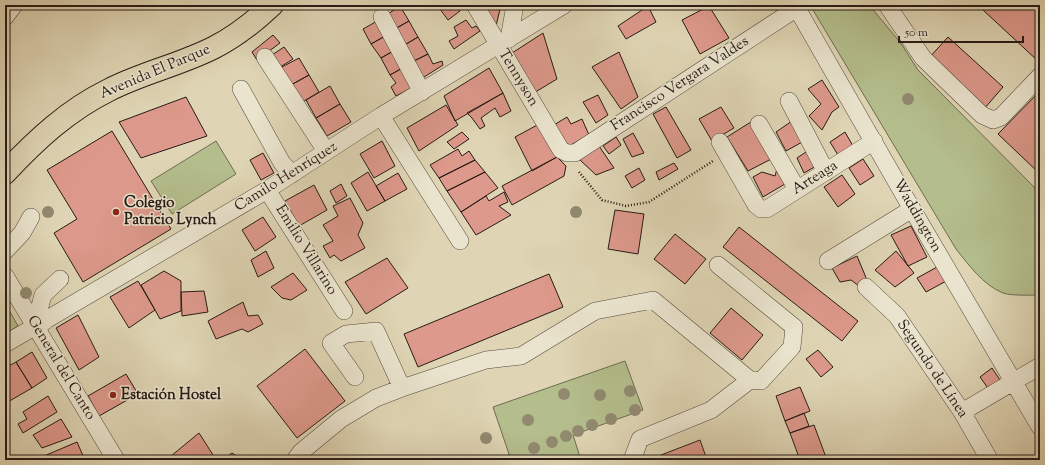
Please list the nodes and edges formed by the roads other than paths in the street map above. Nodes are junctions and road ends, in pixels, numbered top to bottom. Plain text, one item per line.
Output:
1 (14, 5) edge
2 (272, 5) edge
3 (475, 5) edge
4 (515, 5) edge
5 (564, 5) edge
6 (887, 5) edge
7 (796, 7) edge
8 (5, 17) edge
9 (382, 17) dead end
10 (504, 42) junction
11 (265, 57) dead end
12 (1040, 76) edge
13 (241, 89) dead end
14 (422, 92) junction
15 (790, 101) dead end
16 (381, 116) junction
17 (759, 124) dead end
18 (874, 141) junction
19 (724, 147) road end
20 (561, 150) joint
21 (326, 151) junction
22 (826, 172) junction
23 (5, 173) edge
24 (292, 174) junction
25 (797, 189) junction
26 (267, 190) junction
27 (912, 209) junction
28 (31, 217) dead end
29 (460, 241) dead end
30 (5, 251) edge
31 (828, 261) dead end
32 (718, 265) dead end
33 (5, 276) edge
34 (60, 279) dead end
35 (866, 287) dead end
36 (344, 311) dead end
37 (40, 324) junction
38 (5, 344) edge
39 (1040, 366) edge
40 (354, 377) dead end
41 (750, 380) junction
42 (1014, 382) junction
43 (402, 388) junction
44 (962, 412) junction
45 (1040, 427) edge
46 (989, 459) edge
47 (116, 460) edge
48 (295, 460) edge
49 (632, 460) edge

1 - 8 street
2 - 23 main road, Avenida El Parque
3 - 10 street, Tennyson
4 - 10 street
5 - 10 street, Camilo Henríquez
6 - 12 street
7 - 18 street, Waddington
7 - 20 street, Francisco Vergara Valdes
9 - 14 street
10 - 14 street, Camilo Henríquez
10 - 20 street, Tennyson
11 - 21 street
13 - 24 street
14 - 16 street, Camilo Henríquez
15 - 22 street
16 - 21 street, Camilo Henríquez
16 - 29 street
17 - 25 street
18 - 22 street, Arteaga
18 - 27 street, Waddington
19 - 25 street, Arteaga
21 - 24 street, Camilo Henríquez
22 - 25 street, Arteaga
24 - 26 street, Camilo Henríquez
26 - 36 street, Emilio Villarino
26 - 37 street, Camilo Henríquez
27 - 31 street
27 - 42 street, Waddington
28 - 30 street
32 - 41 street
33 - 37 street, General del Canto
34 - 37 street
35 - 44 street, Segundo de Línea
37 - 38 street, Camilo Henríquez
37 - 47 street, General del Canto
39 - 42 street
40 - 43 street
41 - 43 street
41 - 49 street
42 - 44 street
42 - 45 street, Waddington
43 - 48 street
44 - 46 street, Segundo de Línea

